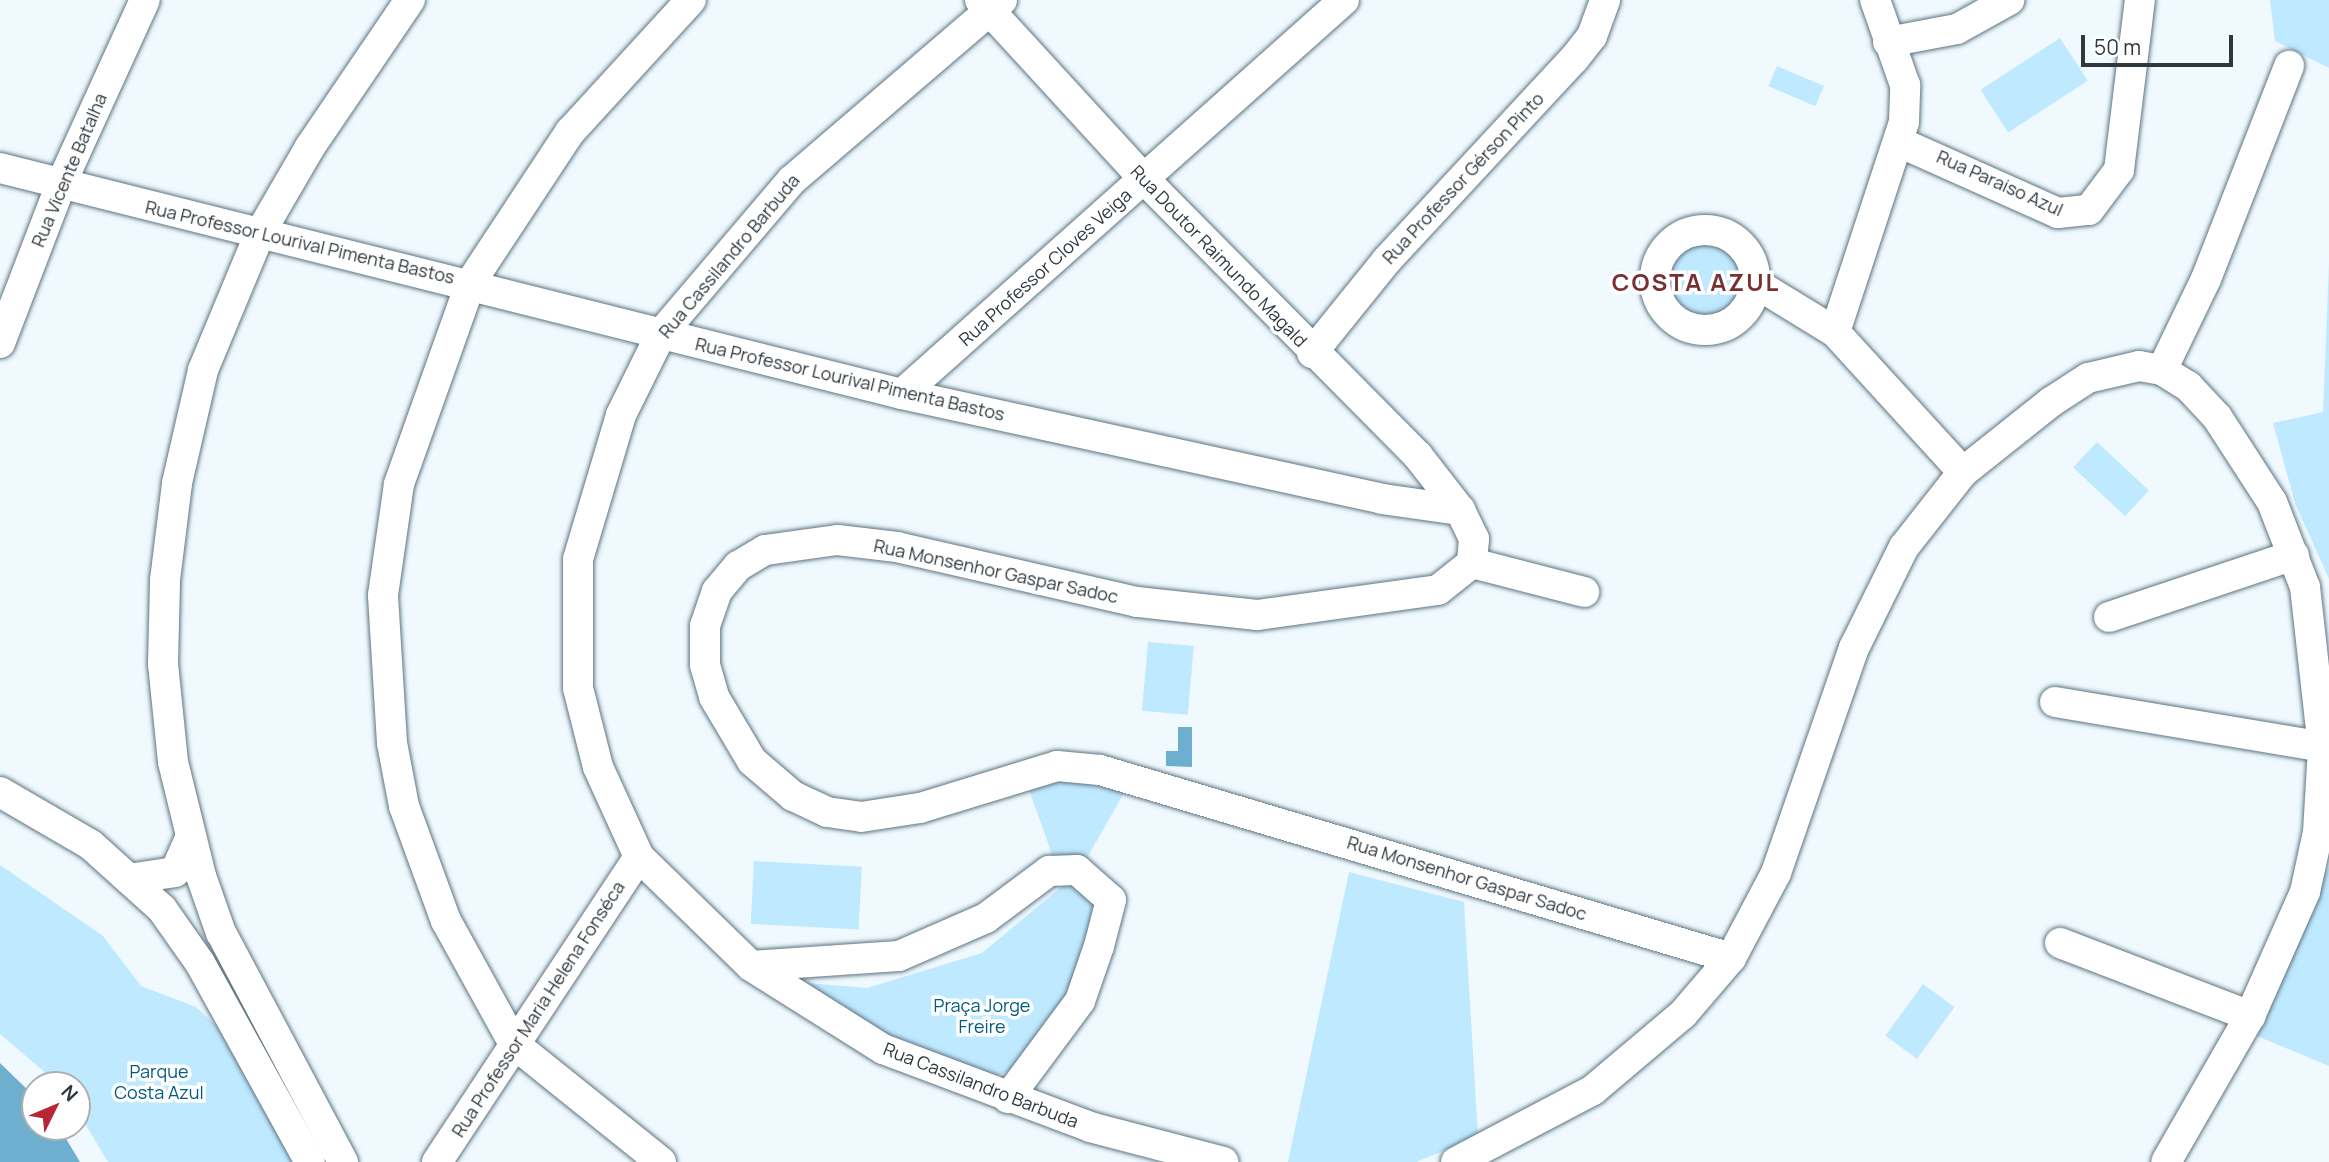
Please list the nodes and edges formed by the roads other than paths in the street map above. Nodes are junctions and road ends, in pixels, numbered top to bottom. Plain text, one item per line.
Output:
1 (145, 0) edge
2 (410, 0) edge
3 (691, 0) edge
4 (1344, 0) edge
5 (1605, 0) edge
6 (1875, 0) edge
7 (2009, 0) edge
8 (2140, 0) edge
9 (991, 3) edge
10 (1888, 42) junction
11 (2288, 66) dead end
12 (1899, 142) junction
13 (0, 168) edge
14 (1144, 179) junction
15 (61, 184) junction
16 (260, 233) junction
17 (471, 282) junction
18 (1755, 283) dead end
19 (1835, 332) junction
20 (661, 334) junction
21 (0, 342) edge
22 (1312, 353) junction
23 (2162, 370) junction
24 (902, 394) junction
25 (1963, 472) junction
26 (1460, 510) junction
27 (2294, 555) junction
28 (1472, 563) junction
29 (1584, 592) dead end
30 (2109, 617) dead end
31 (2055, 702) dead end
32 (2326, 748) edge
33 (0, 792) edge
34 (190, 839) junction
35 (639, 857) junction
36 (135, 878) junction
37 (2060, 943) dead end
38 (1731, 958) junction
39 (751, 967) junction
40 (2250, 1016) junction
41 (514, 1044) junction
42 (1008, 1097) junction
43 (310, 1162) edge
44 (343, 1162) edge
45 (437, 1162) edge
46 (662, 1162) edge
47 (1223, 1162) edge
48 (1456, 1162) edge
49 (2165, 1162) edge

1 - 15 street, Rua Vicente Batalha
2 - 16 street
3 - 17 street
4 - 14 street, Rua Professor Cloves Veiga
5 - 22 street, Rua Professor Gérson Pinto
6 - 10 street
7 - 10 street
8 - 12 street, Rua Paraiso Azul
9 - 14 street, Rua Doutor Raimundo Magald
9 - 20 street, Rua Cassilandro Barbuda
10 - 12 street
11 - 23 street
12 - 19 street
13 - 15 street, Rua Professor Lourival Pimenta Bastos
14 - 22 street, Rua Doutor Raimundo Magald
14 - 24 street, Rua Professor Cloves Veiga
15 - 16 street, Rua Professor Lourival Pimenta Bastos
15 - 21 street, Rua Vicente Batalha
16 - 17 street, Rua Professor Lourival Pimenta Bastos
16 - 34 street
17 - 20 street, Rua Professor Lourival Pimenta Bastos
17 - 41 street
18 - 19 street
19 - 25 street
20 - 24 street, Rua Professor Lourival Pimenta Bastos
20 - 35 street, Rua Cassilandro Barbuda
22 - 26 street, Rua Doutor Raimundo Magald
23 - 25 street
23 - 27 street
24 - 26 street, Rua Professor Lourival Pimenta Bastos
25 - 38 street
26 - 28 street
27 - 30 street
27 - 32 street
28 - 29 street
28 - 38 street, Rua Monsenhor Gaspar Sadoc
31 - 32 street
32 - 40 street
33 - 36 street
34 - 36 street
34 - 44 street
35 - 39 street, Rua Cassilandro Barbuda
35 - 41 street, Rua Professor Maria Helena Fonséca
36 - 43 street
37 - 40 street
38 - 48 street
39 - 42 street, Rua Cassilandro Barbuda
39 - 42 street
40 - 49 street
41 - 45 street, Rua Professor Maria Helena Fonséca
41 - 46 street
42 - 47 street, Rua Cassilandro Barbuda

